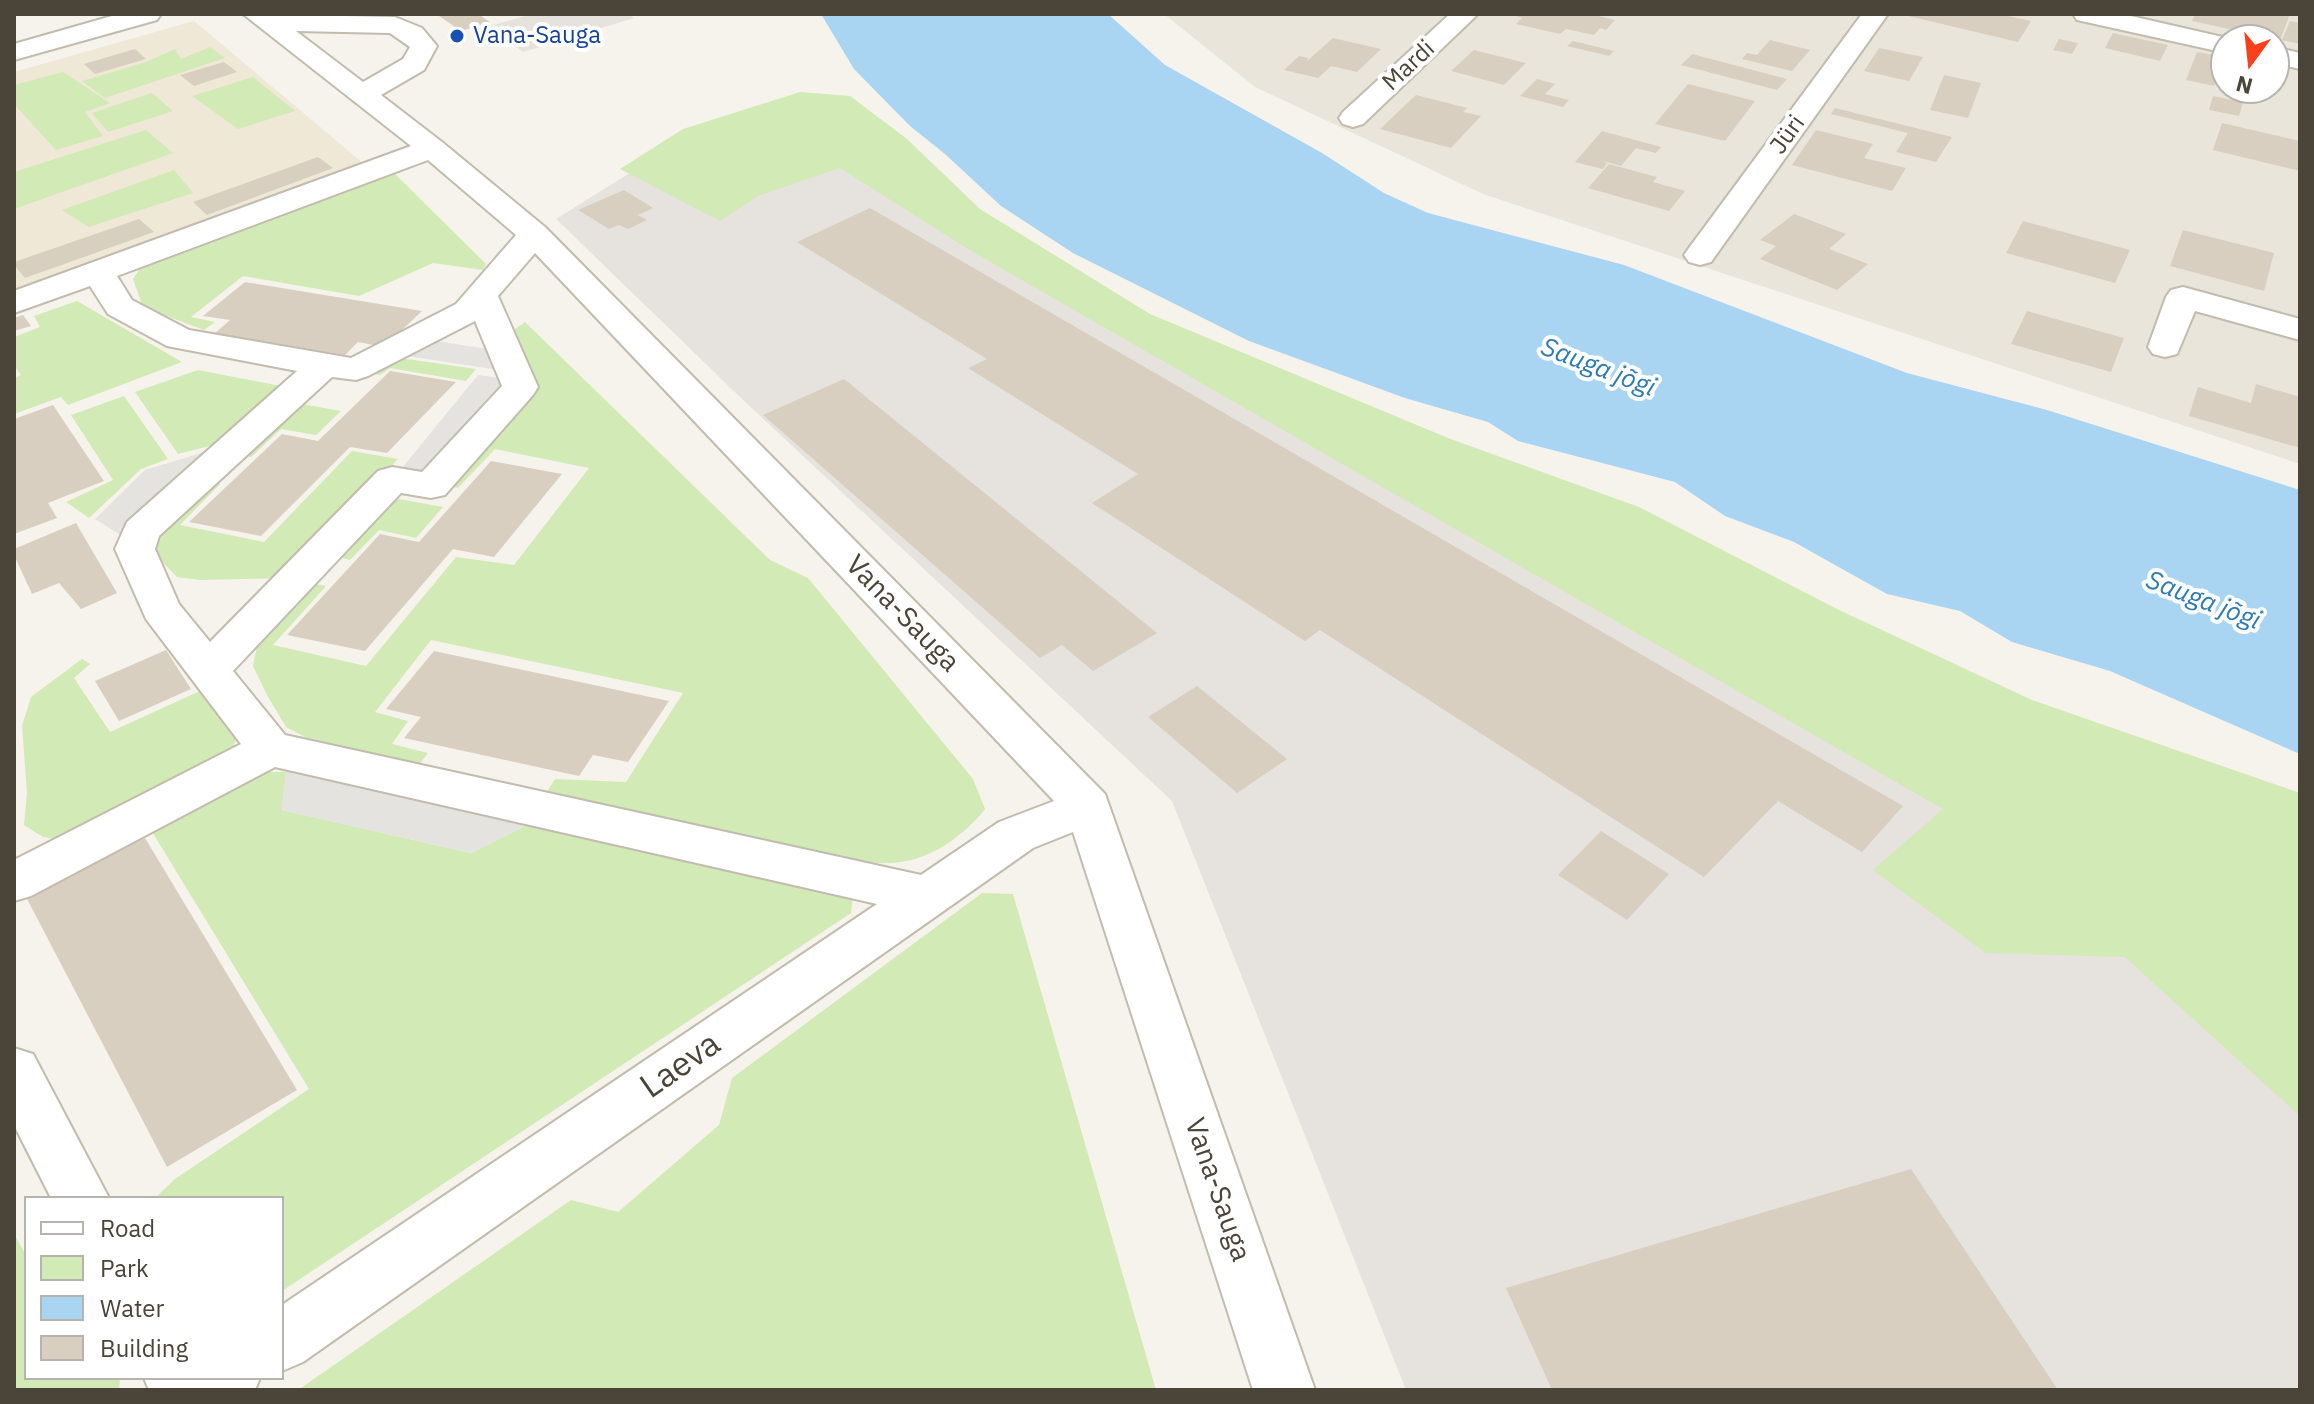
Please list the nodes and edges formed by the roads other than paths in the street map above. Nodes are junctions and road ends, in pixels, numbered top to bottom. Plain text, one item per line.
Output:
1 (148, 14) edge
2 (1465, 14) edge
3 (1875, 14) edge
4 (2086, 14) edge
5 (262, 18) edge
6 (2210, 41) edge
7 (14, 52) edge
8 (361, 95) junction
9 (1353, 118) dead end
10 (432, 148) junction
11 (534, 234) junction
12 (1700, 255) dead end
13 (97, 271) junction
14 (481, 295) junction
15 (14, 303) edge
16 (2300, 330) edge
17 (2165, 347) dead end
18 (324, 365) junction
19 (208, 671) junction
20 (270, 749) junction
21 (1088, 807) junction
22 (14, 882) edge
23 (927, 896) junction
24 (14, 1071) edge
25 (80, 1196) edge
26 (284, 1340) edge
27 (1284, 1390) edge

1 - 7 street
2 - 9 street, Mardi
3 - 12 street, Jüri
4 - 6 street
5 - 8 street, Vana-Sauga
5 - 8 street
8 - 10 street, Vana-Sauga
10 - 11 street, Vana-Sauga
10 - 13 street
11 - 14 street
11 - 21 street, Vana-Sauga
13 - 15 street
13 - 18 street
14 - 18 street
14 - 19 street
16 - 17 street
18 - 19 street
19 - 20 street
20 - 22 street
20 - 23 street
21 - 23 street, Laeva
21 - 27 street, Vana-Sauga
23 - 26 street, Laeva
24 - 25 street

